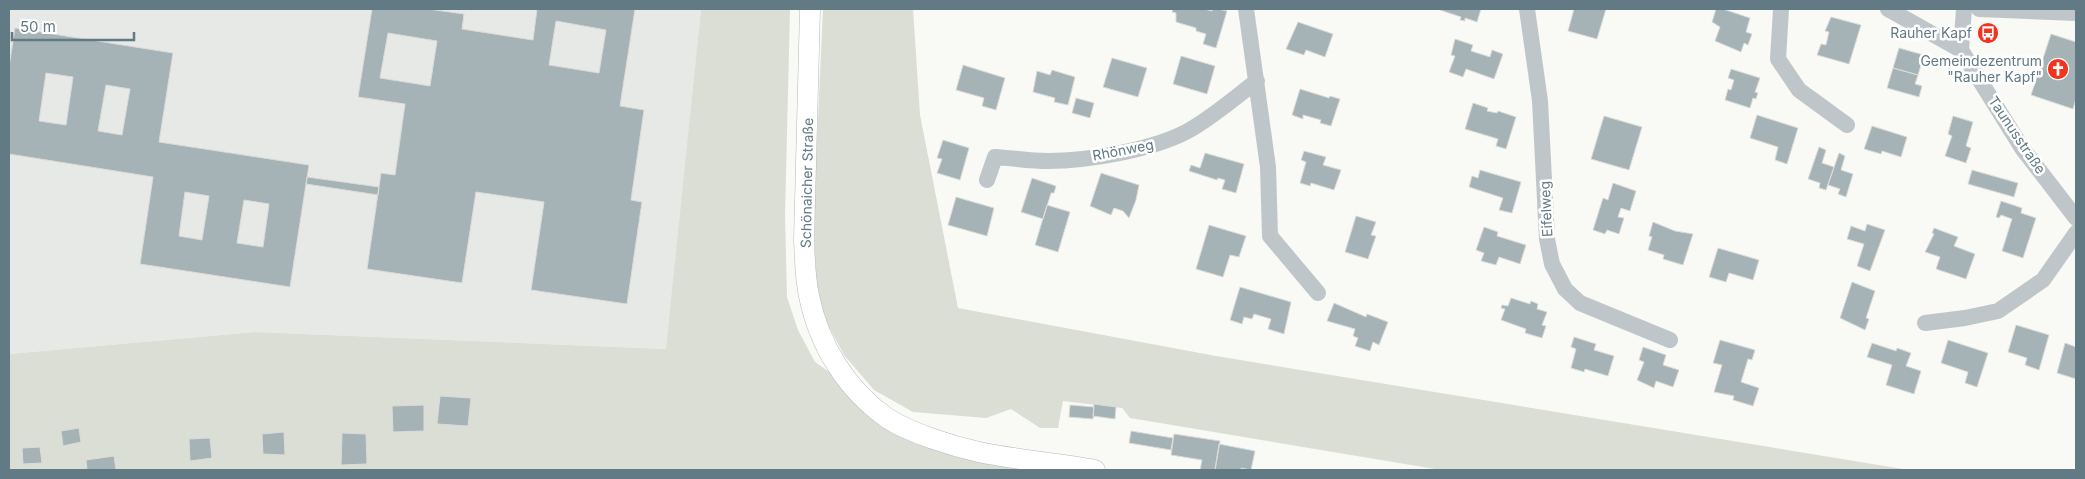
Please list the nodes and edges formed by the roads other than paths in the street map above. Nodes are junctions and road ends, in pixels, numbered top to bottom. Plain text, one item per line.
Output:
1 (810, 9) edge
2 (1246, 9) edge
3 (1527, 9) edge
4 (1781, 9) edge
5 (1888, 9) edge
6 (1964, 9) edge
7 (1979, 9) edge
8 (2076, 13) edge
9 (1961, 50) junction
10 (1257, 80) junction
11 (1848, 125) dead end
12 (987, 180) dead end
13 (2076, 218) edge
14 (2076, 233) edge
15 (1318, 293) dead end
16 (1925, 323) dead end
17 (1670, 340) dead end
18 (1095, 470) edge

1 - 18 main road, Schönaicher Straße
2 - 10 street
3 - 17 street, Eifelweg
4 - 11 street
5 - 9 street, Taunusstraße
6 - 9 street
7 - 8 street
9 - 13 street, Taunusstraße
10 - 12 street, Rhönweg
10 - 15 street
14 - 16 street

